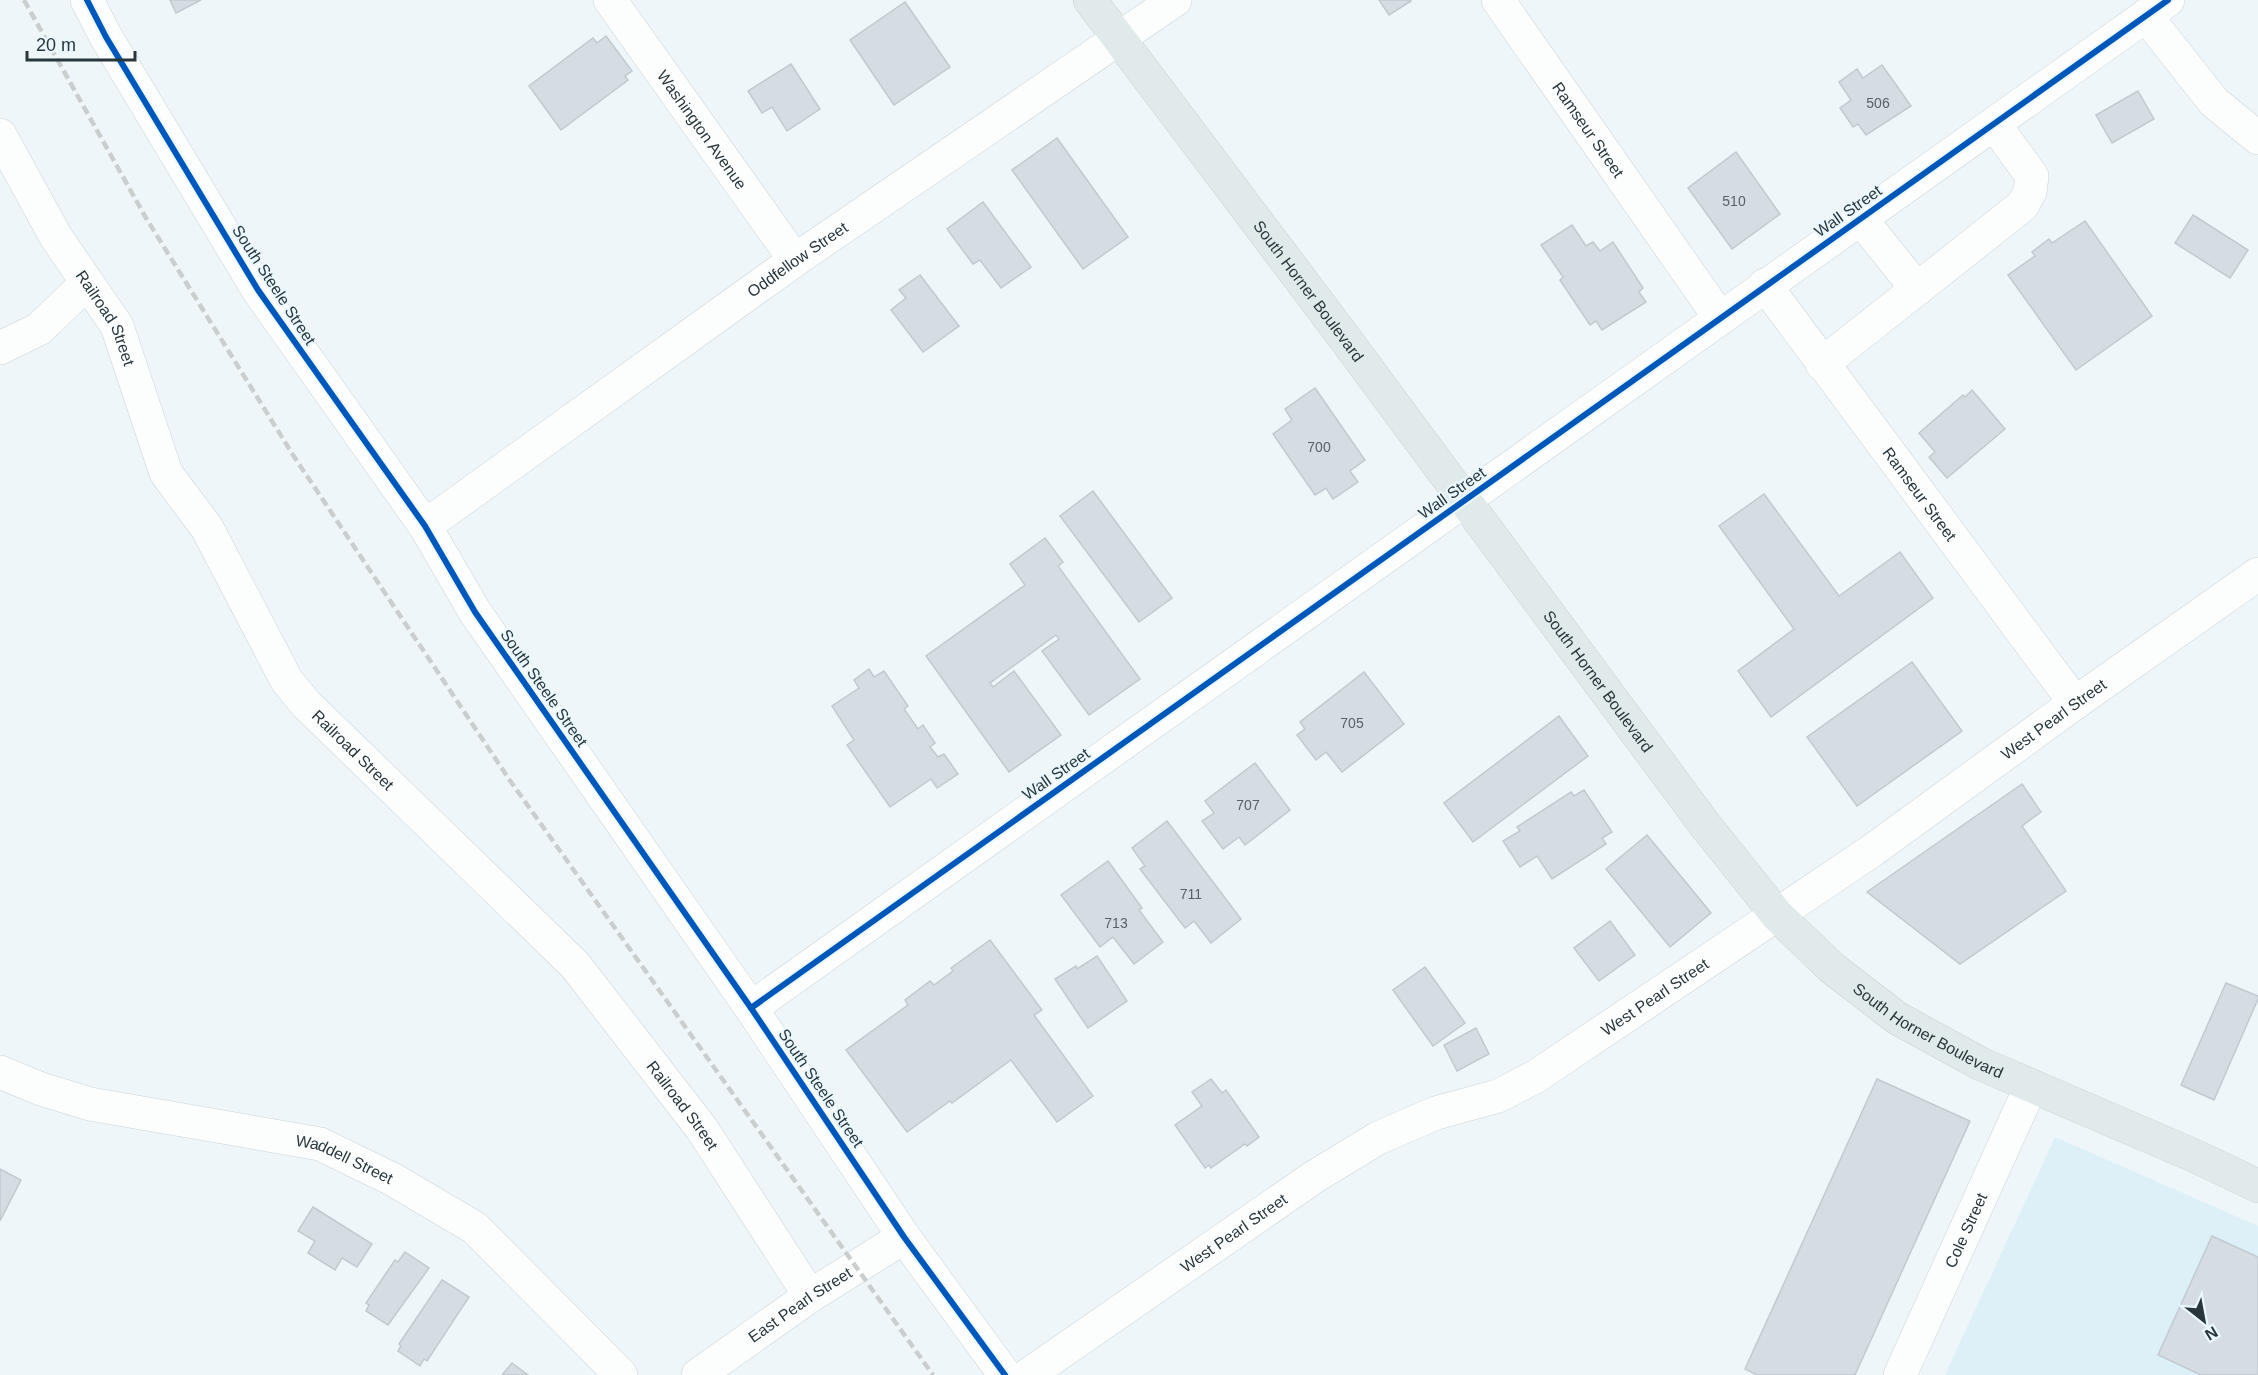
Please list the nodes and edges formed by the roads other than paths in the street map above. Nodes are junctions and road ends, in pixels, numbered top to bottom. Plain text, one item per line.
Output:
1 (87, 0) edge
2 (610, 0) edge
3 (1090, 0) edge
4 (1175, 0) edge
5 (1498, 0) edge
6 (2157, 8) edge
7 (1119, 39) junction
8 (1994, 124) junction
9 (0, 135) edge
10 (2258, 138) edge
11 (1860, 218) junction
12 (795, 261) junction
13 (87, 283) junction
14 (1765, 285) junction
15 (1917, 289) junction
16 (1720, 318) junction
17 (0, 348) edge
18 (1822, 363) junction
19 (1465, 500) junction
20 (425, 526) junction
21 (2258, 574) edge
22 (2074, 703) junction
23 (1777, 915) junction
24 (751, 1008) junction
25 (0, 1072) edge
26 (2031, 1086) junction
27 (2258, 1186) edge
28 (904, 1237) junction
29 (810, 1296) junction
30 (621, 1375) edge
31 (698, 1375) edge
32 (1005, 1375) edge
33 (1028, 1375) edge
34 (1900, 1375) edge

1 - 20 street, South Steele Street
2 - 12 street, Washington Avenue
3 - 7 main road, South Horner Boulevard
4 - 7 street, Oddfellow Street
5 - 16 street, Ramseur Street
6 - 8 street, Wall Street
6 - 10 street
7 - 12 street, Oddfellow Street
7 - 19 main road, South Horner Boulevard
8 - 11 street, Wall Street
8 - 15 street
9 - 13 street, Railroad Street
11 - 14 street, Wall Street
11 - 15 street
12 - 20 street, Oddfellow Street
13 - 17 street
13 - 29 street, Railroad Street
14 - 16 street, Wall Street
14 - 18 street, Ramseur Street
15 - 18 street
16 - 19 street, Wall Street
18 - 22 street, Ramseur Street
19 - 23 main road, South Horner Boulevard
19 - 24 street, Wall Street
20 - 24 street, South Steele Street
21 - 22 street, West Pearl Street
22 - 23 street, West Pearl Street
23 - 26 main road, South Horner Boulevard
23 - 33 street, West Pearl Street
24 - 28 street, South Steele Street
25 - 30 street, Waddell Street
26 - 27 main road, South Horner Boulevard
26 - 34 street, Cole Street
28 - 29 street, East Pearl Street
28 - 32 street, South Steele Street
29 - 31 street, East Pearl Street

